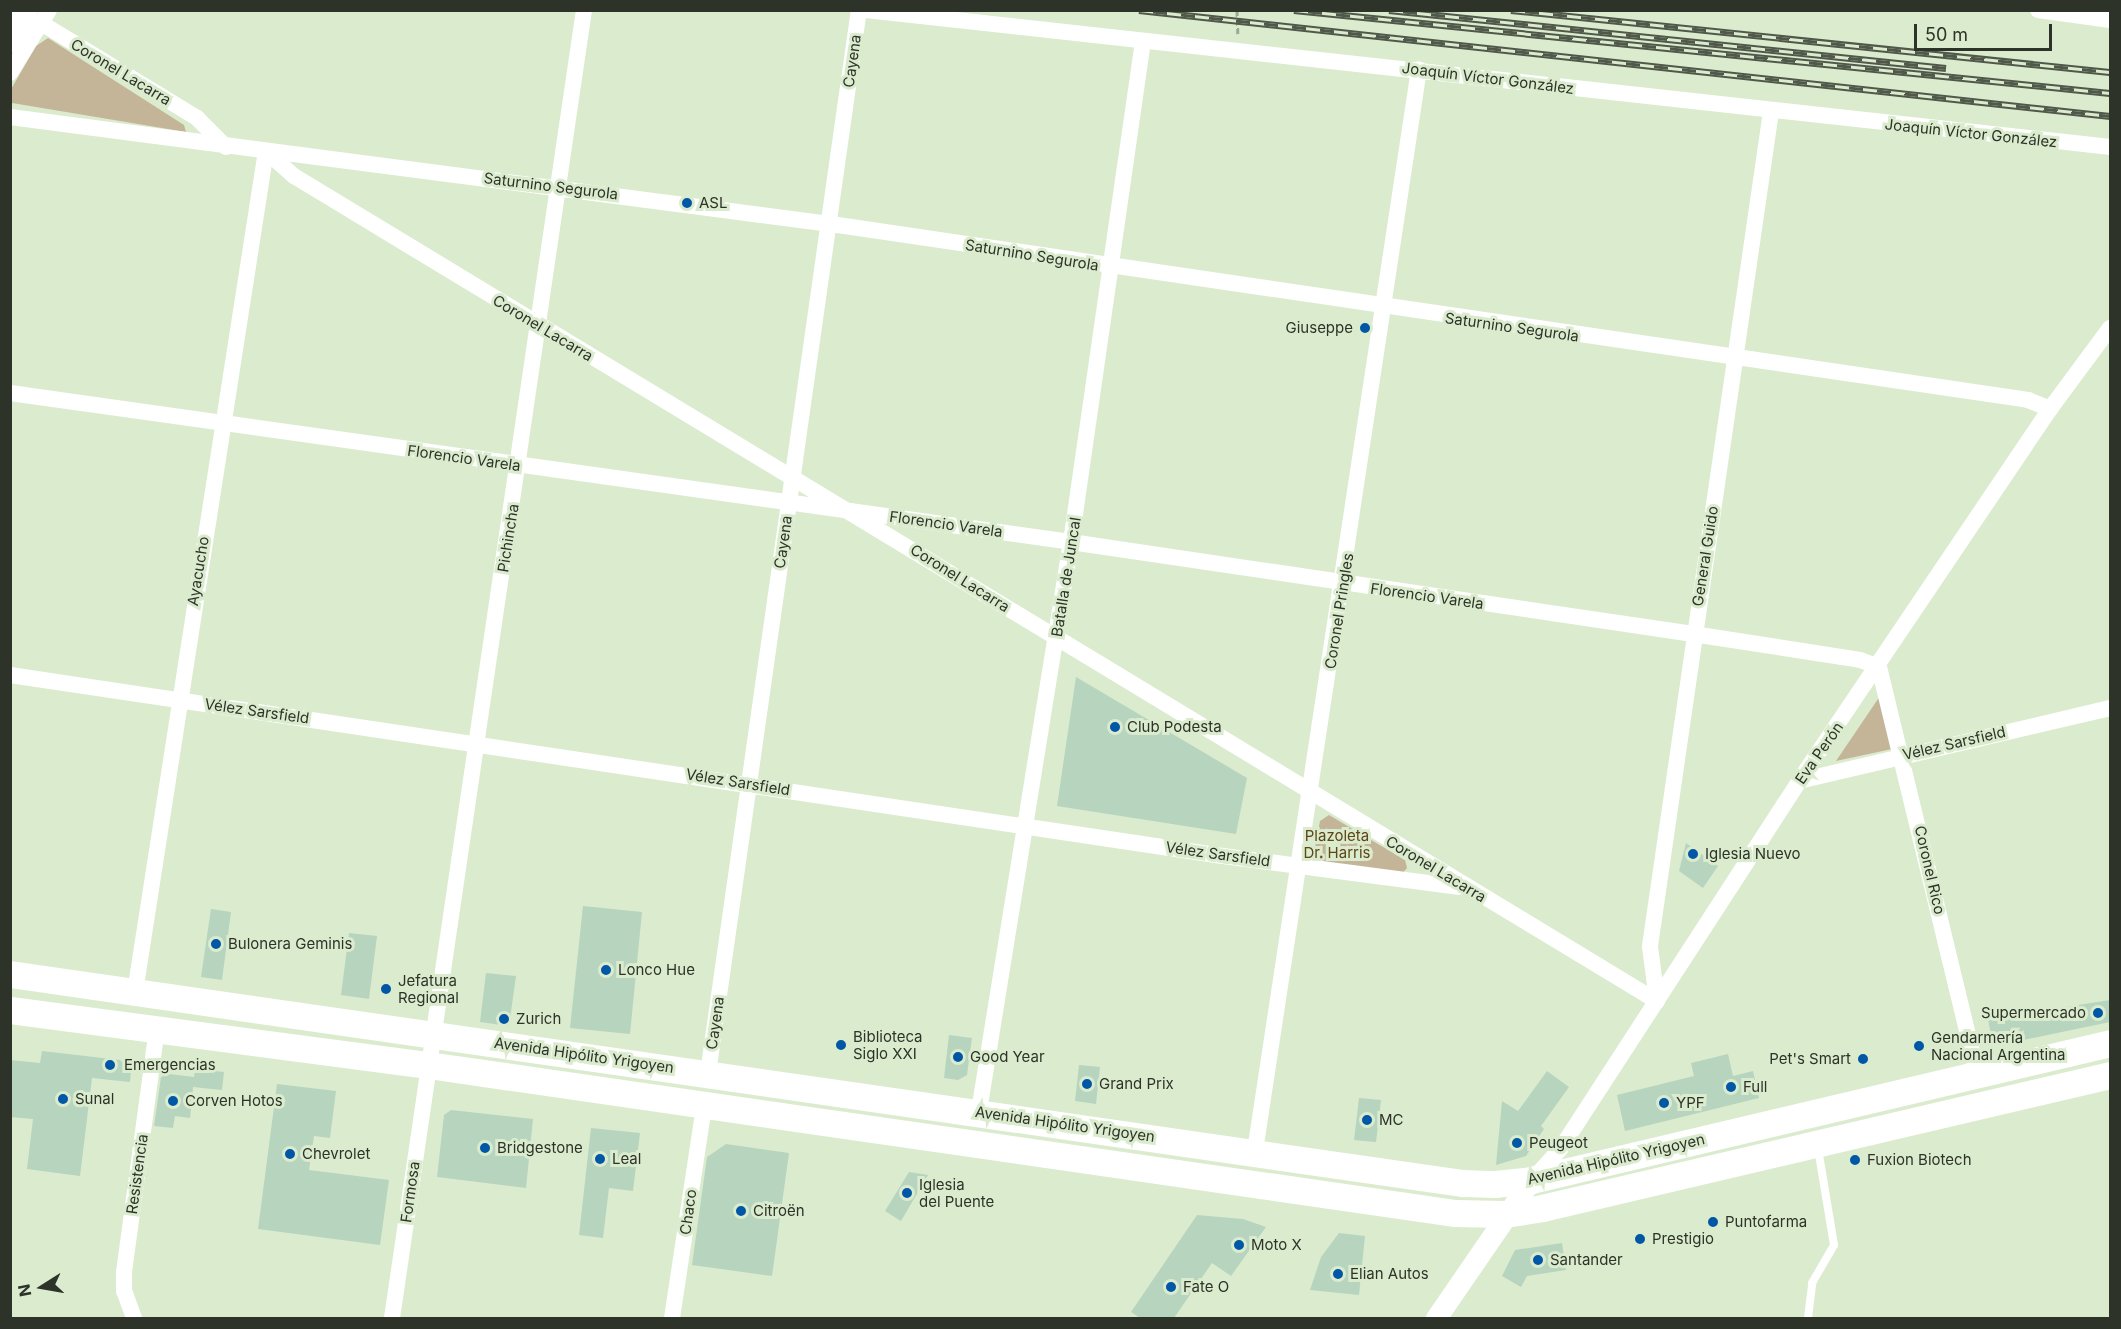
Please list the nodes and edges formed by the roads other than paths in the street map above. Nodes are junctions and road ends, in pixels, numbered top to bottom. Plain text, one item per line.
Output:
1 (584, 10) edge
2 (859, 10) edge
3 (866, 10) edge
4 (2038, 10) edge
5 (39, 15) edge
6 (2110, 20) edge
7 (10, 41) edge
8 (1143, 41) junction
9 (1419, 69) junction
10 (10, 74) edge
11 (1771, 111) junction
12 (10, 117) edge
13 (226, 147) junction
14 (2110, 147) edge
15 (266, 151) junction
16 (558, 187) junction
17 (831, 224) junction
18 (1112, 267) junction
19 (1384, 308) junction
20 (540, 326) junction
21 (2110, 328) edge
22 (1736, 359) junction
23 (10, 393) edge
24 (2050, 409) junction
25 (221, 425) junction
26 (519, 466) junction
27 (792, 476) junction
28 (788, 502) junction
29 (853, 512) junction
30 (1071, 542) junction
31 (1343, 584) junction
32 (1693, 634) junction
33 (1056, 638) junction
34 (1879, 667) junction
35 (10, 675) edge
36 (179, 700) junction
37 (2110, 708) edge
38 (476, 742) junction
39 (1902, 754) junction
40 (1799, 781) junction
41 (750, 784) junction
42 (1311, 792) junction
43 (1025, 826) junction
44 (1300, 866) junction
45 (1465, 888) junction
46 (10, 974) edge
47 (135, 992) junction
48 (1657, 1001) junction
49 (10, 1010) edge
50 (157, 1029) junction
51 (433, 1032) junction
52 (2110, 1043) edge
53 (428, 1065) junction
54 (708, 1073) junction
55 (1977, 1073) junction
56 (2110, 1075) edge
57 (704, 1106) junction
58 (979, 1111) junction
59 (1817, 1142) junction
60 (1255, 1151) junction
61 (1531, 1180) junction
62 (1505, 1214) junction
63 (134, 1318) edge
64 (392, 1318) edge
65 (672, 1318) edge
66 (1436, 1318) edge
67 (1808, 1318) edge

1 - 16 street, Pichincha
2 - 17 street, Cayena
3 - 8 street, Joaquín Víctor González
4 - 6 street
5 - 7 main road
5 - 10 street
5 - 13 street, Coronel Lacarra
8 - 9 street, Joaquín Víctor González
8 - 18 street, Batalla de Juncal
9 - 11 street, Joaquín Víctor González
9 - 19 street, Coronel Pringles
11 - 14 street, Joaquín Víctor González
11 - 22 street, General Guido
12 - 13 street, Saturnino Segurola
13 - 15 street, Saturnino Segurola
15 - 16 street, Saturnino Segurola
15 - 20 street, Coronel Lacarra
15 - 25 street, Ayacucho
16 - 17 street, Saturnino Segurola
16 - 20 street, Pichincha
17 - 18 street, Saturnino Segurola
17 - 27 street, Cayena
18 - 19 street, Saturnino Segurola
18 - 30 street, Batalla de Juncal
19 - 22 street, Saturnino Segurola
19 - 31 street, Coronel Pringles
20 - 26 street, Pichincha
20 - 27 street, Coronel Lacarra
21 - 24 street, Eva Perón
22 - 24 street, Saturnino Segurola
22 - 32 street, General Guido
23 - 25 street, Florencio Varela
24 - 34 street, Eva Perón
25 - 26 street, Florencio Varela
25 - 36 street, Ayacucho
26 - 28 street, Florencio Varela
26 - 38 street, Pichincha
27 - 28 street, Cayena
27 - 29 street, Coronel Lacarra
28 - 29 street, Florencio Varela
28 - 41 street, Cayena
29 - 30 street, Florencio Varela
29 - 33 street, Coronel Lacarra
30 - 31 street, Florencio Varela
30 - 33 street, Batalla de Juncal
31 - 32 street, Florencio Varela
31 - 42 street, Coronel Pringles
32 - 34 street, Florencio Varela
32 - 48 street, General Guido
33 - 42 street, Coronel Lacarra
33 - 43 street, Batalla de Juncal
34 - 39 street, Coronel Rico
34 - 40 street, Eva Perón
35 - 36 street, Vélez Sarsfield
36 - 38 street, Vélez Sarsfield
36 - 47 street, Ayacucho
37 - 39 street, Vélez Sarsfield
38 - 41 street, Vélez Sarsfield
38 - 51 street, Pichincha
39 - 40 street, Vélez Sarsfield
39 - 55 street, Coronel Rico
40 - 48 street, Eva Perón
41 - 43 street, Vélez Sarsfield
41 - 54 street, Cayena
42 - 44 street, Coronel Pringles
42 - 45 street, Coronel Lacarra
43 - 44 street, Vélez Sarsfield
43 - 58 street, Batalla de Juncal
44 - 45 street, Vélez Sarsfield
44 - 60 street, Coronel Pringles
45 - 48 street, Coronel Lacarra
46 - 47 main road, Avenida Hipólito Yrigoyen
47 - 51 main road, Avenida Hipólito Yrigoyen
48 - 61 street, Eva Perón
49 - 50 main road, Avenida Hipólito Yrigoyen
50 - 53 main road, Avenida Hipólito Yrigoyen
50 - 63 street, Resistencia
51 - 53 street, Pichincha
51 - 54 main road, Avenida Hipólito Yrigoyen
52 - 55 main road, Avenida Hipólito Yrigoyen
53 - 57 main road, Avenida Hipólito Yrigoyen
53 - 64 street, Formosa
54 - 58 main road, Avenida Hipólito Yrigoyen
55 - 61 main road, Avenida Hipólito Yrigoyen
56 - 59 main road, Avenida Hipólito Yrigoyen
57 - 62 main road, Avenida Hipólito Yrigoyen
57 - 65 street, Chaco
58 - 60 main road, Avenida Hipólito Yrigoyen
59 - 62 main road, Avenida Hipólito Yrigoyen
59 - 67 lane
60 - 61 main road, Avenida Hipólito Yrigoyen
61 - 62 street
62 - 66 street

